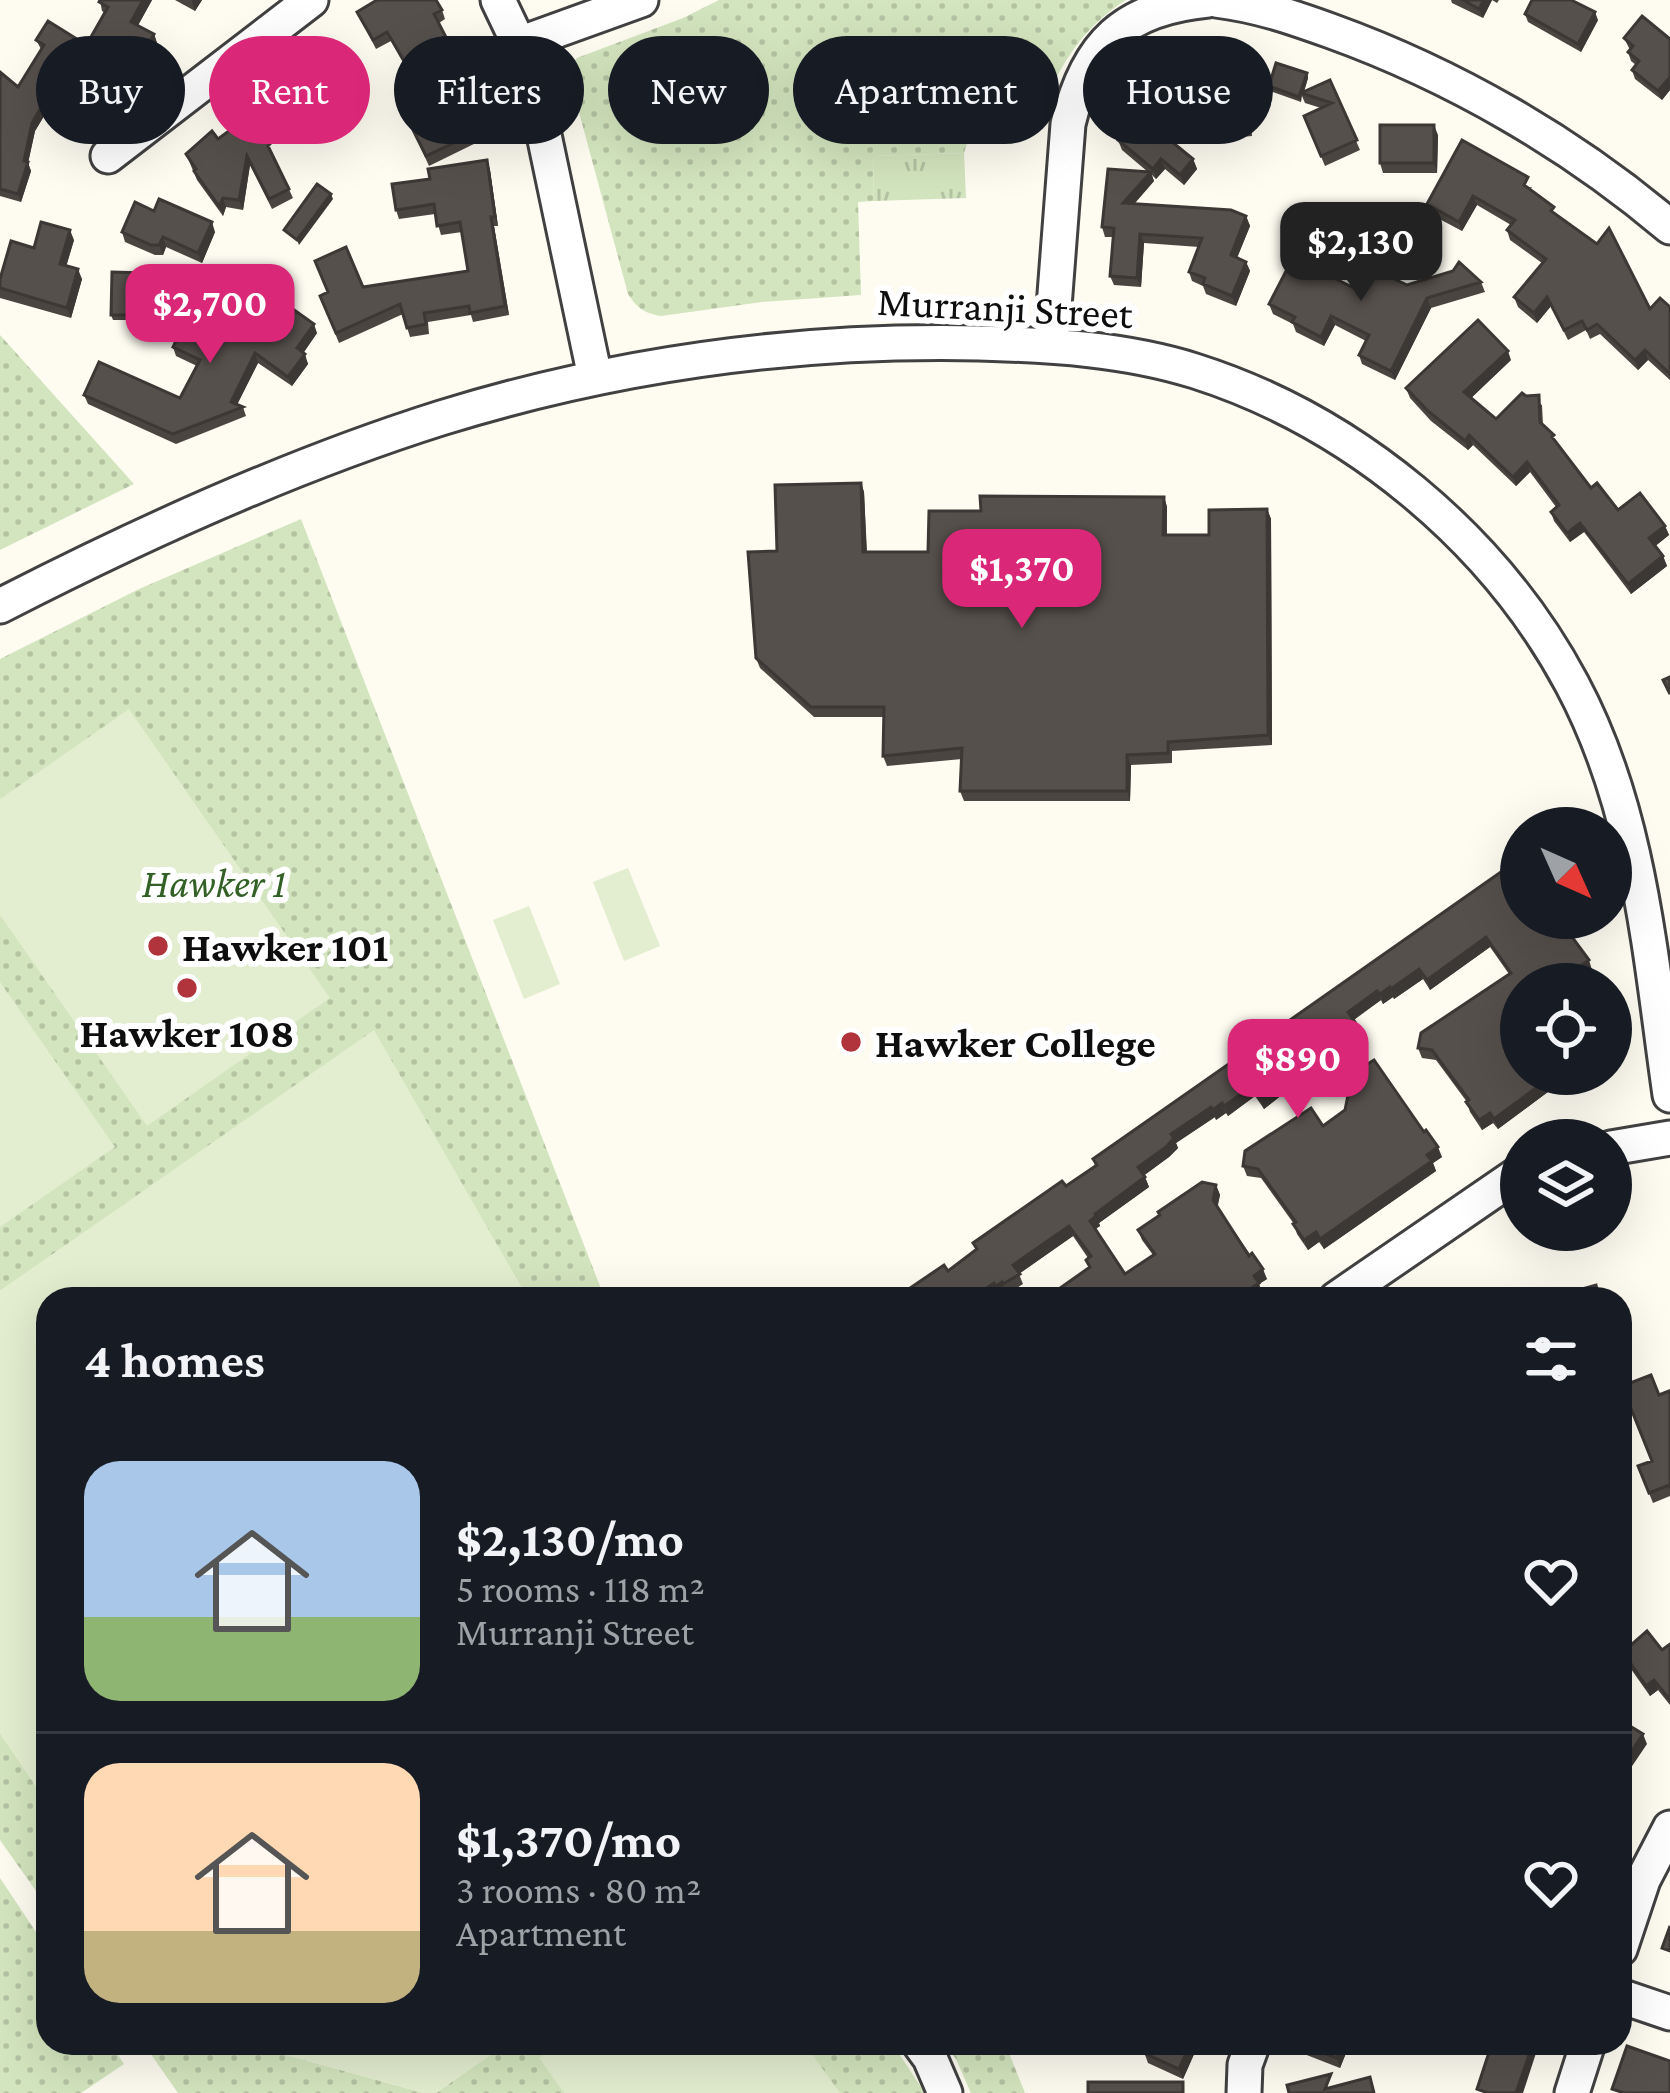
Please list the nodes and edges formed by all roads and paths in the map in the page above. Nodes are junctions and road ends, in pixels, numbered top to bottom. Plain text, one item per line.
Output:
1 (311, 0) edge
2 (498, 0) edge
3 (641, 0) edge
4 (1212, 0) edge
5 (1270, 4) edge
6 (515, 36) edge
7 (541, 36) edge
8 (547, 144) edge
9 (108, 156) dead end
10 (1670, 227) edge
11 (1051, 346) junction
12 (596, 377) junction
13 (0, 606) edge
14 (1670, 1095) edge
15 (1670, 1138) edge
16 (1632, 1144) edge
17 (1500, 1186) edge
18 (1353, 1287) edge
19 (1670, 1828) edge
20 (1632, 1913) edge
21 (1632, 2000) edge
22 (1670, 2013) edge
23 (928, 2055) edge
24 (1249, 2055) edge
25 (1584, 2055) edge
26 (945, 2093) edge
27 (1244, 2093) edge
28 (1572, 2093) edge

1 - 9 street
2 - 6 street
3 - 7 street
4 - 5 street
4 - 11 street
5 - 10 street
8 - 12 street
11 - 12 street, Murranji Street
11 - 14 street, Murranji Street
12 - 13 street, Murranji Street
15 - 16 street
17 - 18 street
19 - 20 street
21 - 22 street
23 - 26 street
24 - 27 street
25 - 28 street

